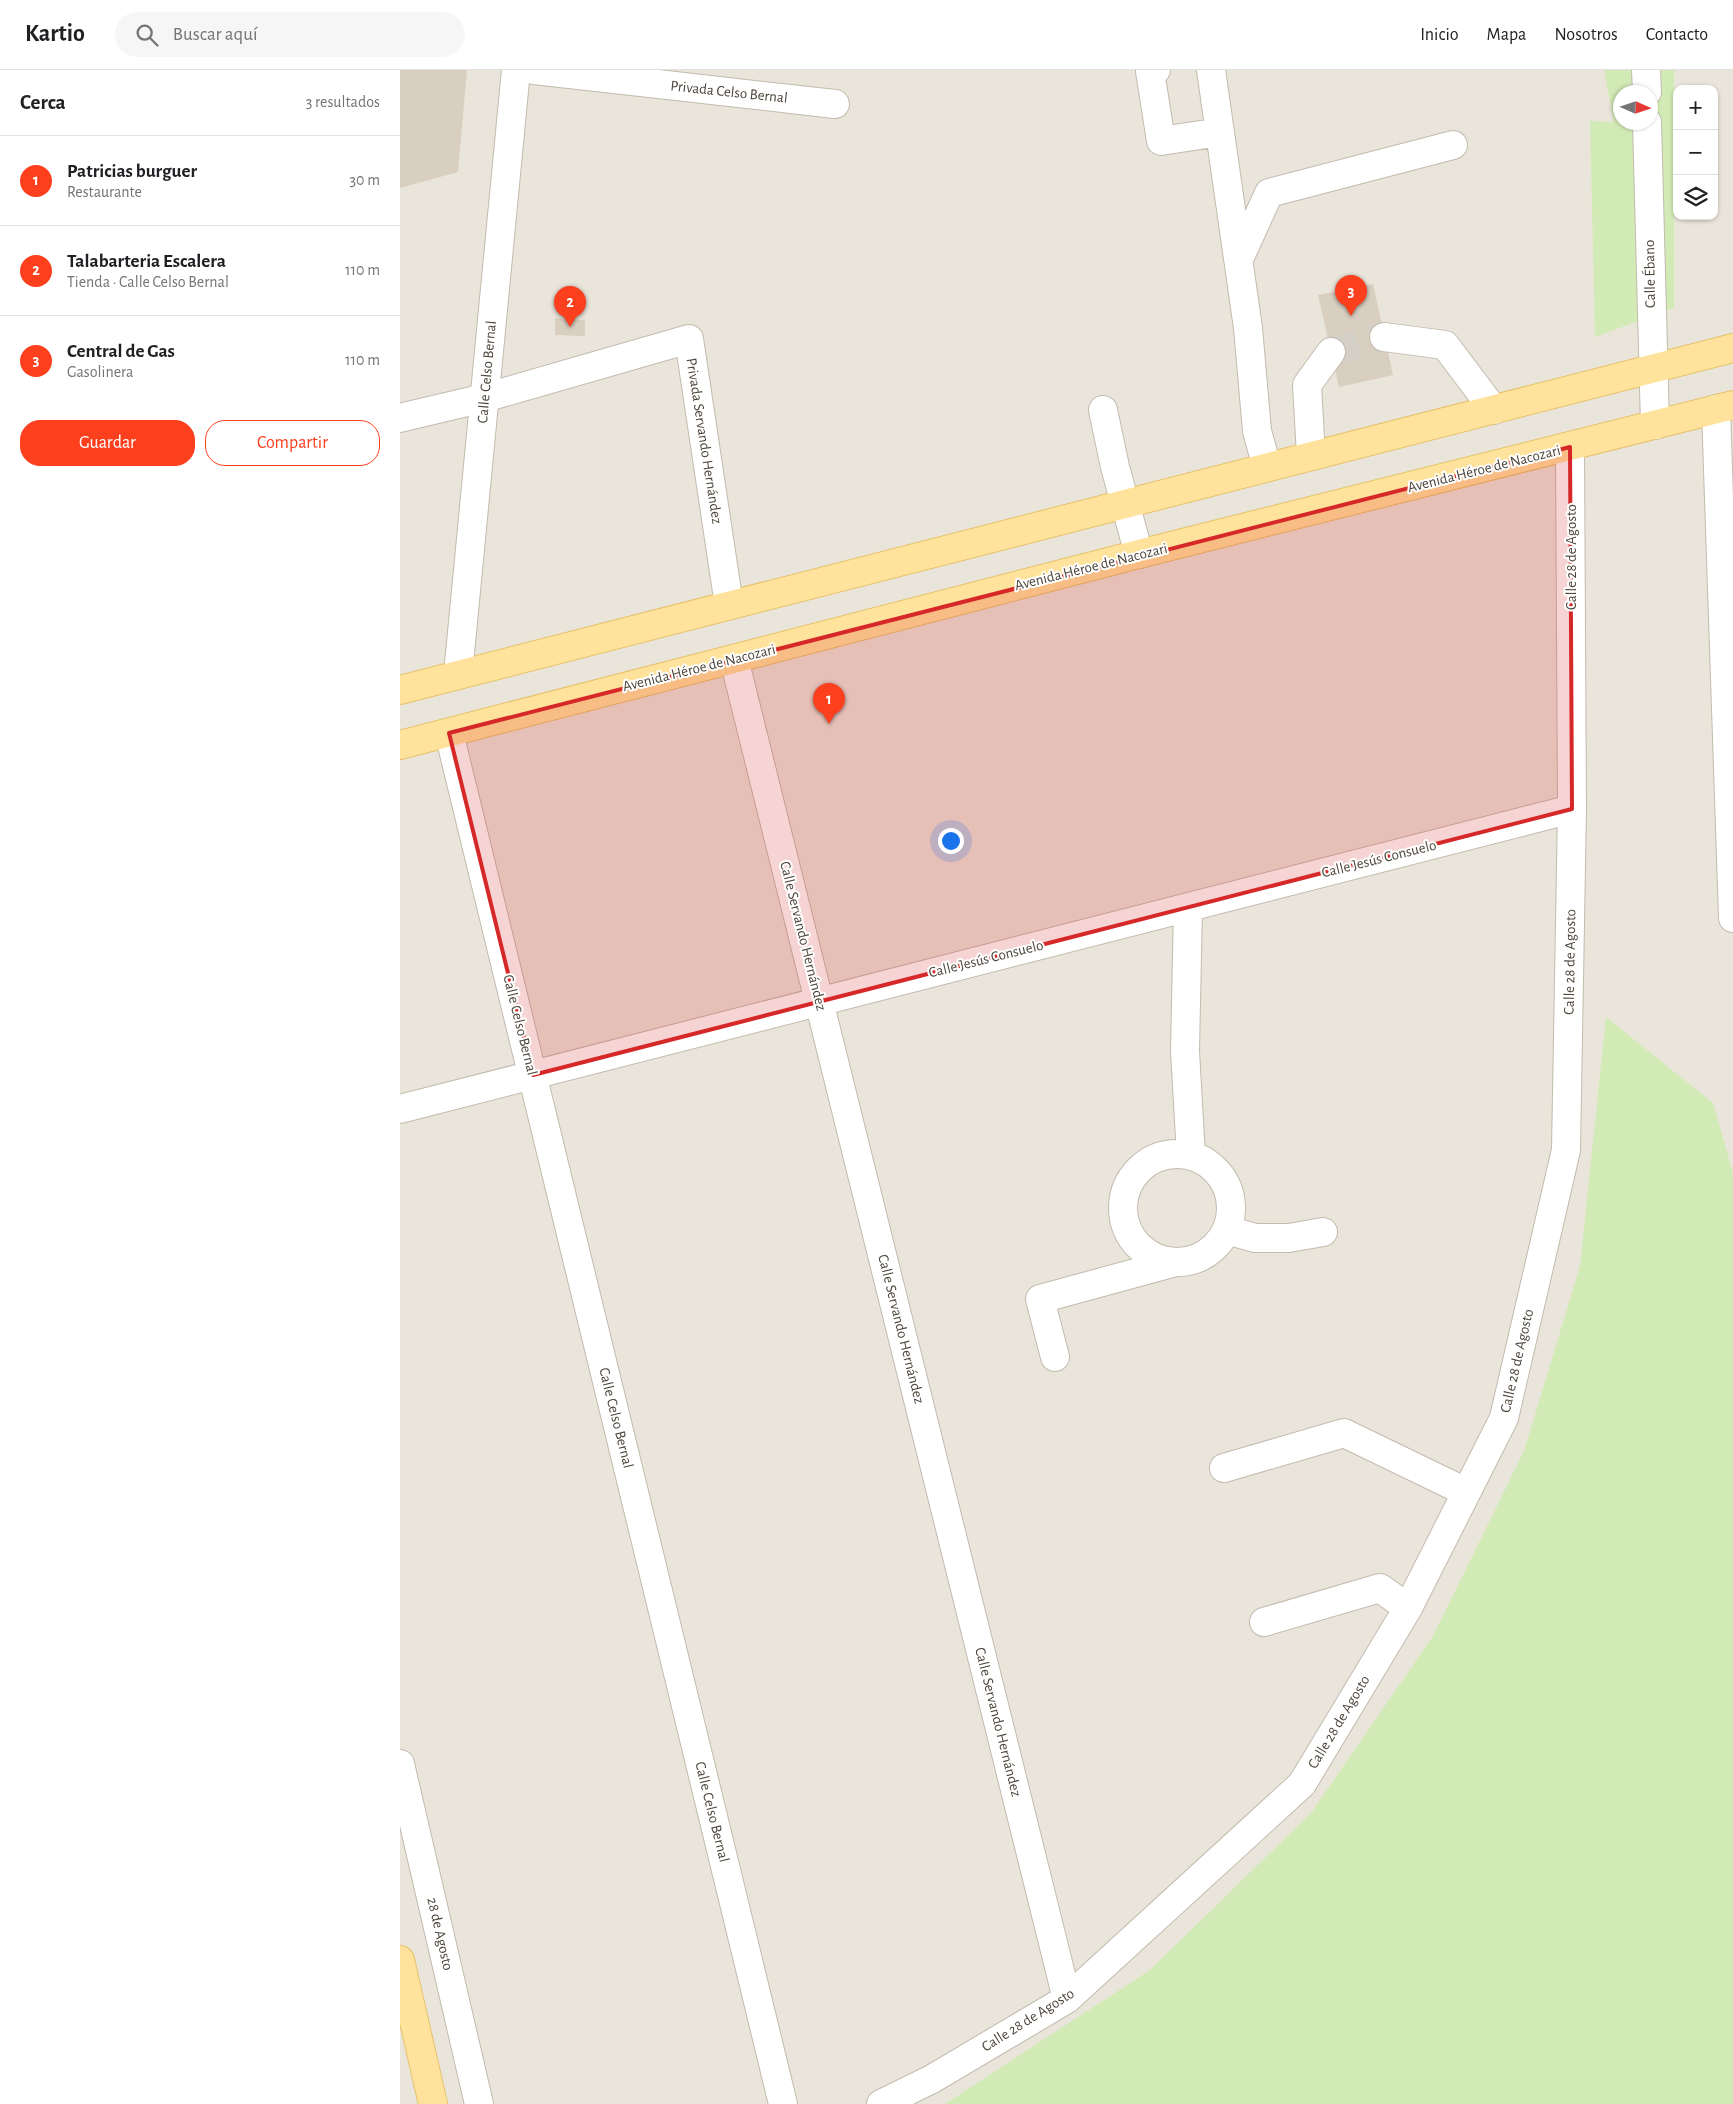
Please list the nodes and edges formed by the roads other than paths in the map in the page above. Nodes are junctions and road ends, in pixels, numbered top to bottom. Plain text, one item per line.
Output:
1 (516, 70) edge
2 (534, 70) edge
3 (1156, 70) edge
4 (1211, 70) edge
5 (1646, 70) edge
6 (1647, 85) edge
7 (835, 104) dead end
8 (1647, 130) edge
9 (1220, 132) junction
10 (1453, 145) dead end
11 (1238, 258) junction
12 (1384, 336) tunnel mouth
13 (1733, 348) edge
14 (1331, 352) tunnel mouth
15 (1652, 369) junction
16 (484, 398) junction
17 (1725, 407) edge
18 (1103, 410) dead end
19 (1494, 410) junction
20 (400, 418) edge
21 (1655, 425) junction
22 (1570, 447) junction
23 (1311, 456) junction
24 (1267, 468) junction
25 (1126, 503) junction
26 (1139, 554) junction
27 (729, 605) junction
28 (734, 659) junction
29 (458, 674) junction
30 (400, 690) edge
31 (450, 732) junction
32 (400, 746) edge
33 (1572, 809) junction
34 (1732, 864) edge
35 (1188, 908) junction
36 (1733, 918) edge
37 (819, 1002) junction
38 (533, 1075) junction
39 (400, 1109) edge
40 (1192, 1156) junction
41 (1227, 1230) junction
42 (1324, 1232) dead end
43 (1172, 1263) junction
44 (1055, 1357) dead end
45 (1224, 1468) dead end
46 (1466, 1492) junction
47 (1408, 1608) junction
48 (1264, 1622) dead end
49 (400, 1764) edge
50 (400, 1960) edge
51 (1067, 1999) junction
52 (433, 2104) edge
53 (480, 2104) edge
54 (783, 2104) edge
55 (881, 2104) edge

1 - 16 street, Calle Celso Bernal
2 - 7 street, Privada Celso Bernal
3 - 9 street
4 - 9 street
5 - 6 street
8 - 15 street, Calle Ébano
9 - 11 street
10 - 11 street
11 - 24 street
12 - 19 street
13 - 15 main road
14 - 23 street
15 - 19 main road
15 - 21 street, Calle Ébano
16 - 20 street
16 - 27 street, Privada Servando Hernández
16 - 29 street, Calle Celso Bernal
17 - 21 main road, Avenida Héroe de Nacozari
17 - 34 street
18 - 25 street
19 - 23 main road
21 - 22 main road, Avenida Héroe de Nacozari
22 - 26 main road, Avenida Héroe de Nacozari
22 - 33 street, Calle 28 de Agosto
23 - 24 main road
24 - 25 main road
25 - 26 street
25 - 27 main road
26 - 28 main road, Avenida Héroe de Nacozari
27 - 29 main road
28 - 31 main road, Avenida Héroe de Nacozari
28 - 37 street, Calle Servando Hernández
29 - 30 main road
31 - 32 main road, Avenida Héroe de Nacozari
31 - 38 street, Calle Celso Bernal
33 - 35 street, Calle Jesús Consuelo
33 - 46 street, Calle 28 de Agosto
34 - 36 street
35 - 37 street, Calle Jesús Consuelo
35 - 40 street
37 - 38 street, Calle Jesús Consuelo
37 - 51 street, Calle Servando Hernández
38 - 39 street, Calle Jesús Consuelo
38 - 54 street, Calle Celso Bernal
40 - 41 street
40 - 43 street
41 - 42 street
41 - 43 street
43 - 44 street
45 - 46 street
46 - 47 street, Calle 28 de Agosto
47 - 48 street
47 - 51 street, Calle 28 de Agosto
49 - 53 street, 28 de Agosto
50 - 52 main road
51 - 55 street, Calle 28 de Agosto

